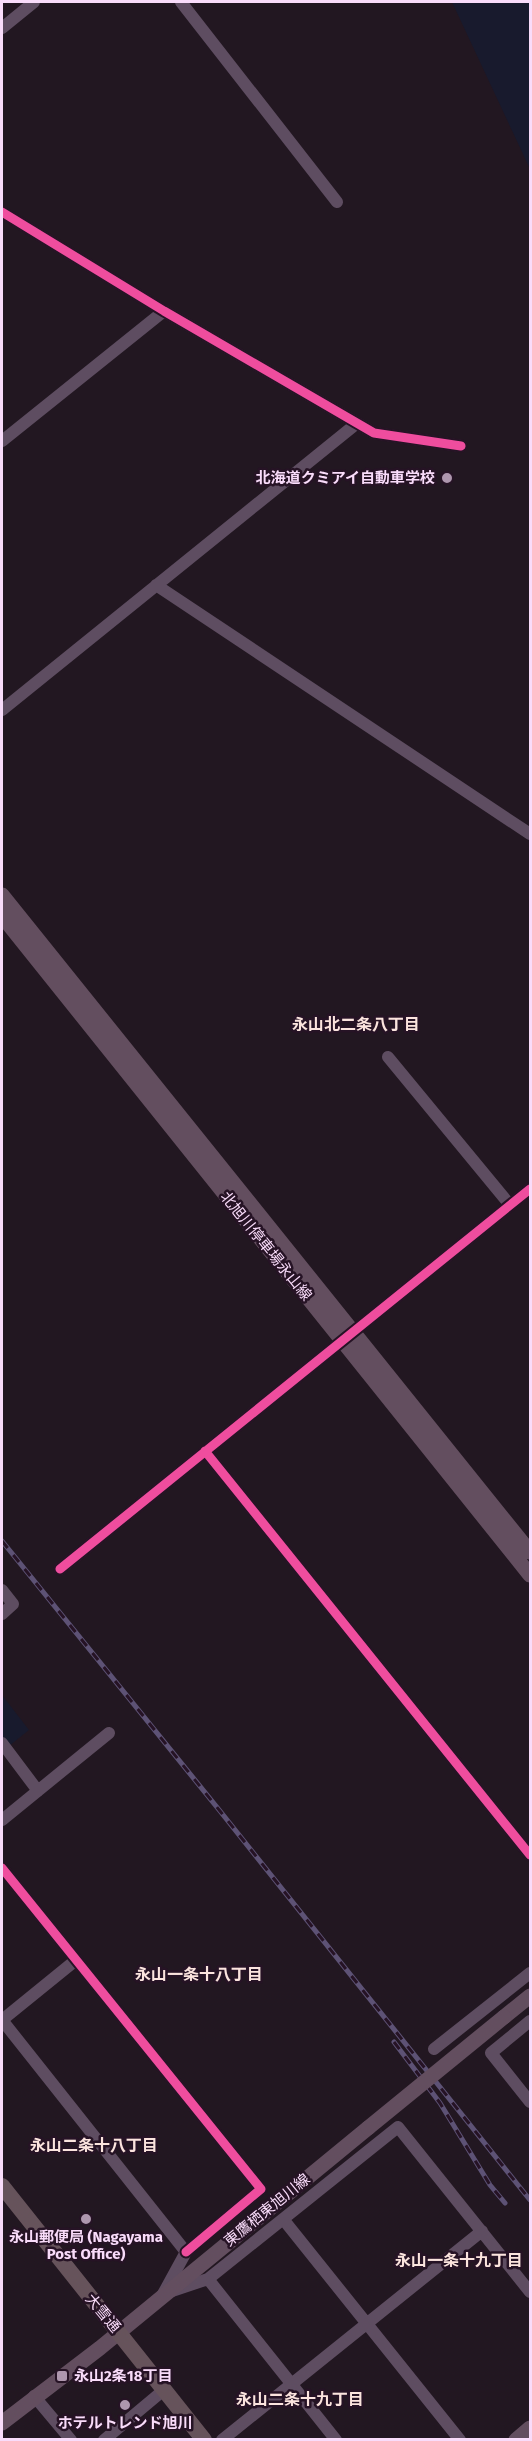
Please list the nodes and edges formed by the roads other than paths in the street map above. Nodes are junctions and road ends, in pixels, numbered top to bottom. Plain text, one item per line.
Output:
1 (34, 2) edge
2 (181, 2) edge
3 (2, 28) edge
4 (337, 202) dead end
5 (2, 212) edge
6 (164, 311) junction
7 (356, 424) junction
8 (2, 441) edge
9 (461, 446) dead end
10 (156, 585) junction
11 (2, 710) edge
12 (531, 834) edge
13 (2, 895) edge
14 (2, 916) edge
15 (388, 1057) dead end
16 (531, 1189) edge
17 (510, 1205) junction
18 (347, 1337) junction
19 (205, 1451) junction
20 (531, 1552) edge
21 (60, 1569) dead end
22 (531, 1575) edge
23 (2, 1590) edge
24 (2, 1614) edge
25 (109, 1733) dead end
26 (2, 1743) edge
27 (38, 1791) junction
28 (2, 1820) edge
29 (531, 1855) edge
30 (2, 1868) edge
31 (76, 1960) junction
32 (531, 1973) edge
33 (531, 1996) edge
34 (2, 2020) edge
35 (531, 2021) edge
36 (434, 2049) dead end
37 (531, 2102) edge
38 (2, 2186) edge
39 (283, 2219) junction
40 (482, 2231) junction
41 (186, 2252) junction
42 (208, 2280) junction
43 (531, 2292) edge
44 (163, 2295) junction
45 (368, 2324) junction
46 (118, 2331) junction
47 (292, 2384) junction
48 (165, 2389) junction
49 (34, 2396) junction
50 (2, 2423) edge
51 (531, 2428) edge
52 (71, 2439) edge
53 (104, 2439) edge
54 (204, 2439) edge
55 (222, 2439) edge
56 (336, 2439) edge
57 (460, 2439) edge
58 (516, 2439) edge

1 - 3 street
2 - 4 street
5 - 6 street
6 - 7 street
6 - 8 street
7 - 9 street
7 - 10 street
10 - 11 street
10 - 12 street
13 - 18 main road, 北旭川停車場永山線
14 - 18 main road, 北旭川停車場永山線
15 - 17 street
16 - 17 street
17 - 18 street
18 - 19 street
18 - 20 main road, 北旭川停車場永山線
18 - 22 main road, 北旭川停車場永山線
19 - 21 street
19 - 29 street
23 - 24 street
25 - 27 street
26 - 27 street
27 - 28 street
30 - 31 street
31 - 34 street
31 - 41 street
32 - 36 street
33 - 44 main road, 東鷹栖東旭川線, bridge
34 - 41 street
35 - 37 street
38 - 46 highway, 大雪通
39 - 40 street
39 - 42 street
39 - 45 street
40 - 43 street
40 - 45 street
41 - 44 street
42 - 44 street
42 - 47 street
44 - 46 main road, 東鷹栖東旭川線
45 - 47 street
45 - 57 street
46 - 48 highway, 大雪通
46 - 49 main road, 東鷹栖東旭川線
47 - 55 street
47 - 56 street
48 - 53 street
48 - 54 highway, 大雪通
49 - 50 main road, 東鷹栖東旭川線
49 - 52 street
51 - 58 main road

